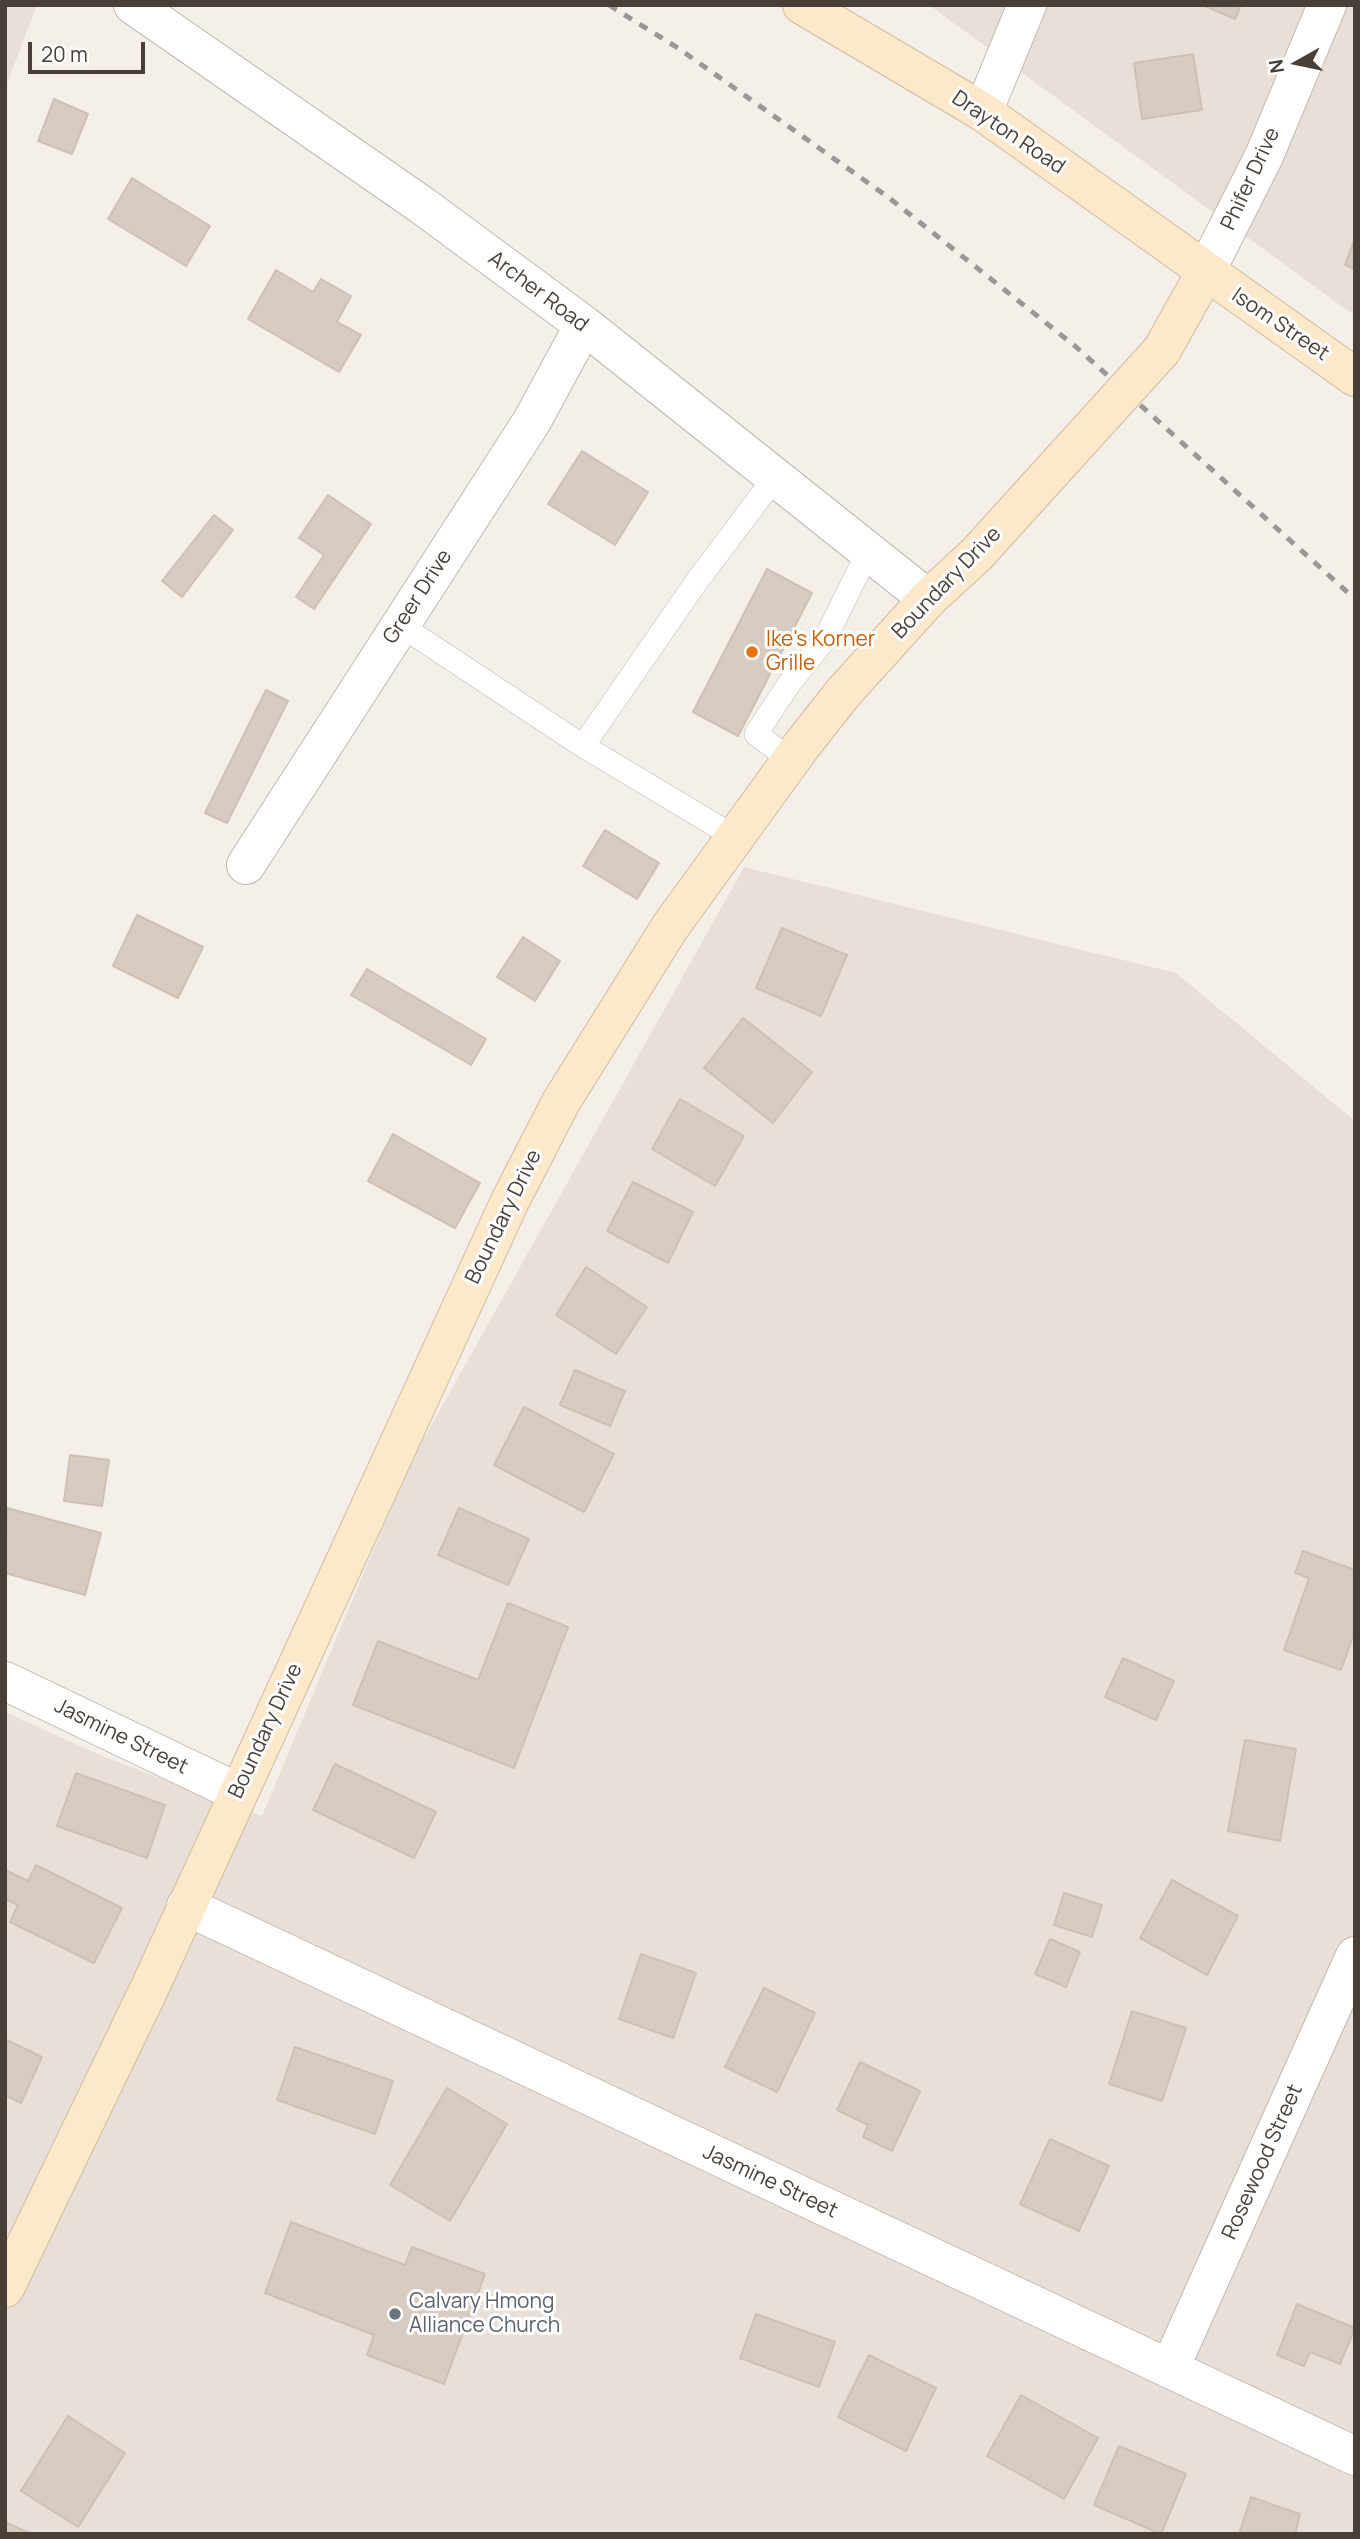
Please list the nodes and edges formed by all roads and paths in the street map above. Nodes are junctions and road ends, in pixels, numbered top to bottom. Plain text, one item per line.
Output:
1 (133, 5) edge
2 (802, 5) edge
3 (1027, 5) edge
4 (1327, 5) edge
5 (983, 112) junction
6 (1205, 273) junction
7 (584, 325) junction
8 (1355, 377) edge
9 (776, 476) junction
10 (869, 550) junction
11 (928, 598) junction
12 (400, 625) junction
13 (583, 746) junction
14 (791, 760) junction
15 (735, 837) junction
16 (246, 865) dead end
17 (5, 1681) edge
18 (237, 1792) junction
19 (186, 1906) junction
20 (1355, 1956) edge
21 (5, 2288) edge
22 (1170, 2368) junction
23 (1355, 2456) edge

1 - 7 street, Archer Road
2 - 5 street, Drayton Road
3 - 5 street
4 - 6 street, Phifer Drive
5 - 6 street, Drayton Road
6 - 8 street, Isom Street
6 - 11 street, Boundary Drive, bridge
7 - 9 street, Archer Road
7 - 12 street, Greer Drive
9 - 10 street, Archer Road
9 - 13 lane
10 - 11 street, Archer Road
10 - 14 lane
11 - 14 street, Boundary Drive
12 - 13 lane
12 - 16 street, Greer Drive
13 - 15 lane
14 - 15 street, Boundary Drive
15 - 18 street, Boundary Drive
17 - 18 street, Jasmine Street
18 - 19 street, Boundary Drive
19 - 21 street, Boundary Drive
19 - 22 street, Jasmine Street
20 - 22 street, Rosewood Street
22 - 23 street, Jasmine Street

